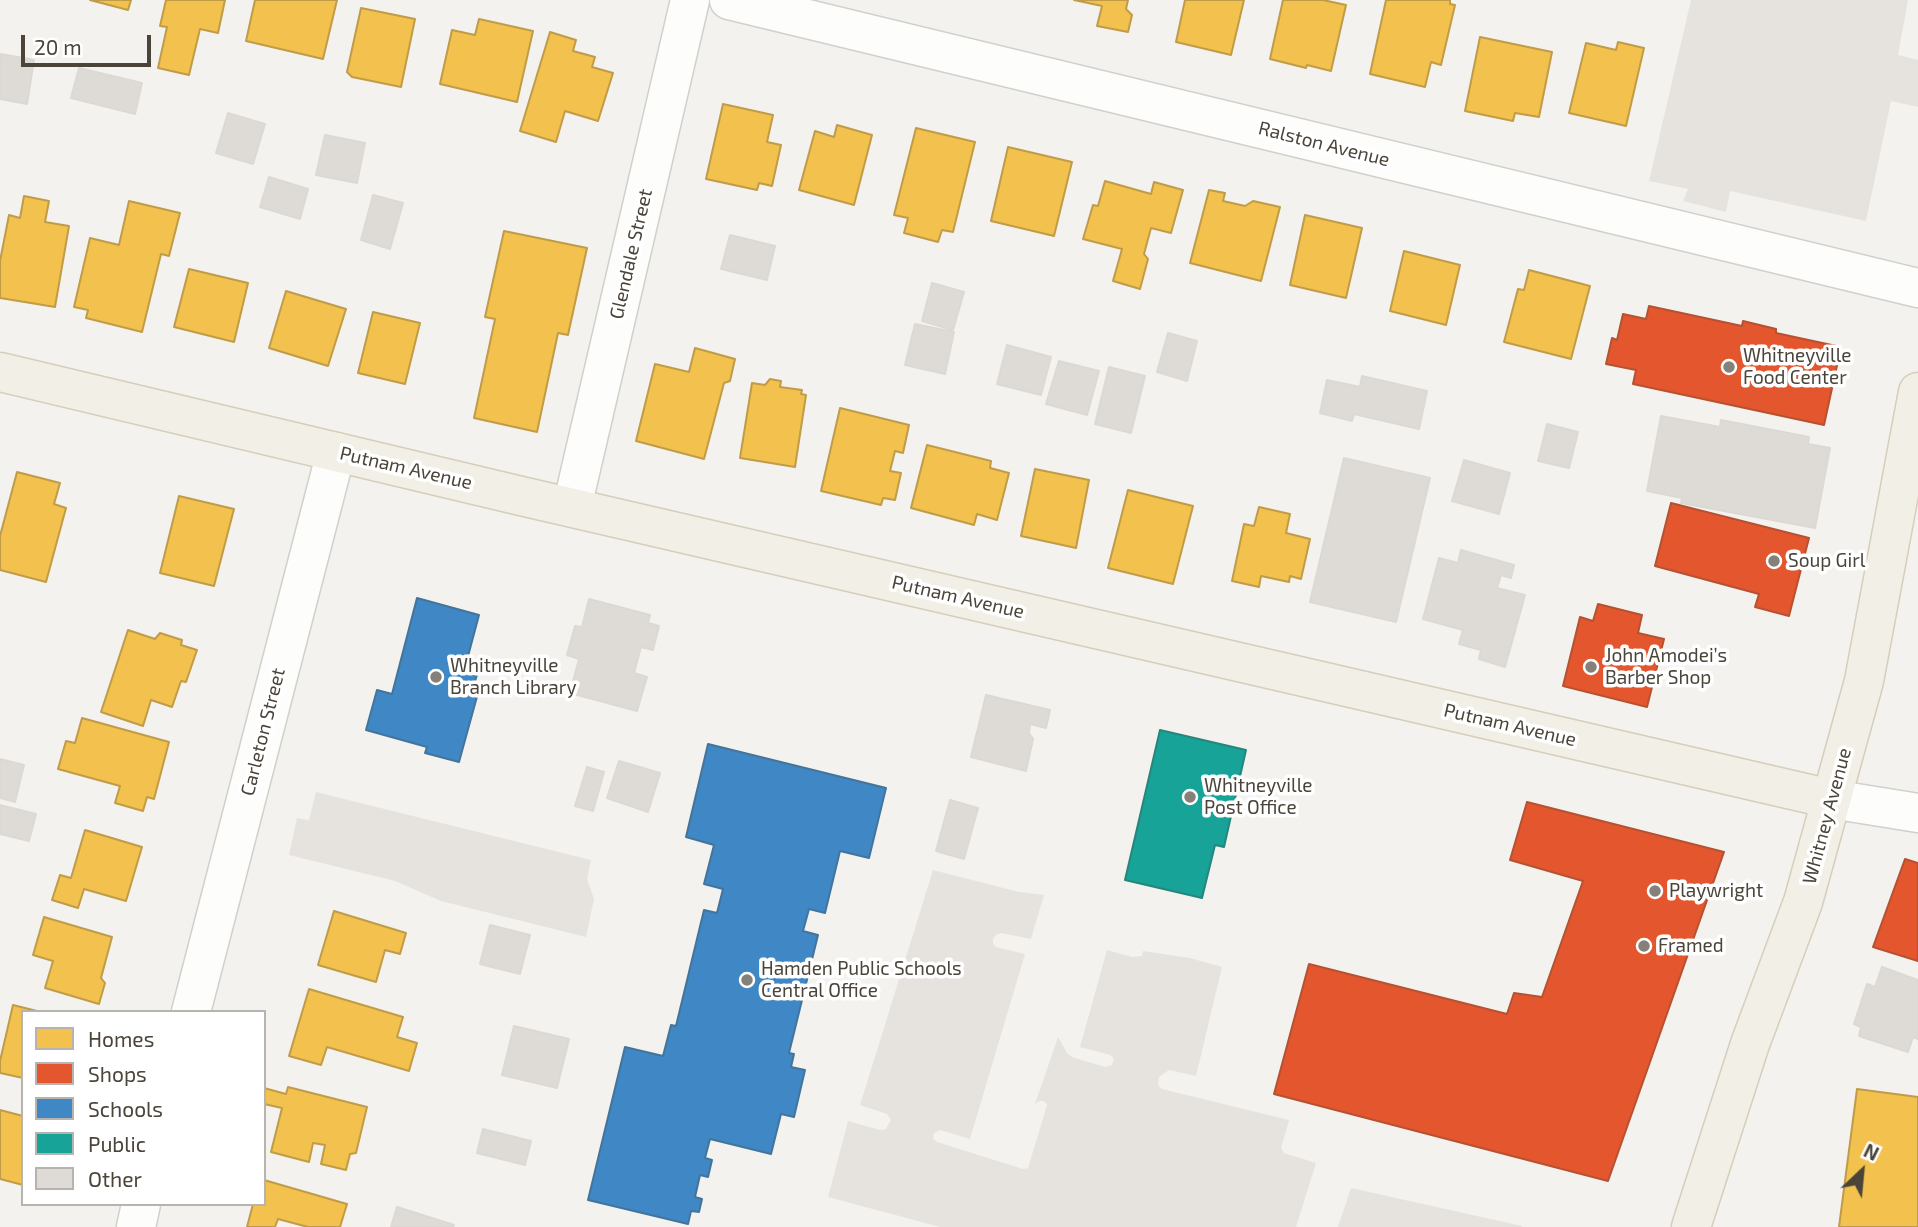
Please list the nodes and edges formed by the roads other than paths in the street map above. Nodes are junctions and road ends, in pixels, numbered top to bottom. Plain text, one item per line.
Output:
1 (690, 0) edge
2 (729, 0) edge
3 (1918, 288) edge
4 (0, 372) edge
5 (1918, 393) edge
6 (336, 452) junction
7 (572, 508) junction
8 (1831, 799) junction
9 (1918, 813) edge
10 (192, 1010) edge
11 (141, 1206) edge
12 (136, 1227) edge
13 (1691, 1227) edge

1 - 7 street, Glendale Street
2 - 3 street, Ralston Avenue
4 - 6 main road, Putnam Avenue
5 - 8 main road, Whitney Avenue
6 - 7 main road, Putnam Avenue
6 - 10 street, Carleton Street
7 - 8 main road, Putnam Avenue
8 - 9 street, Putnam Avenue
8 - 13 main road, Whitney Avenue
11 - 12 street

